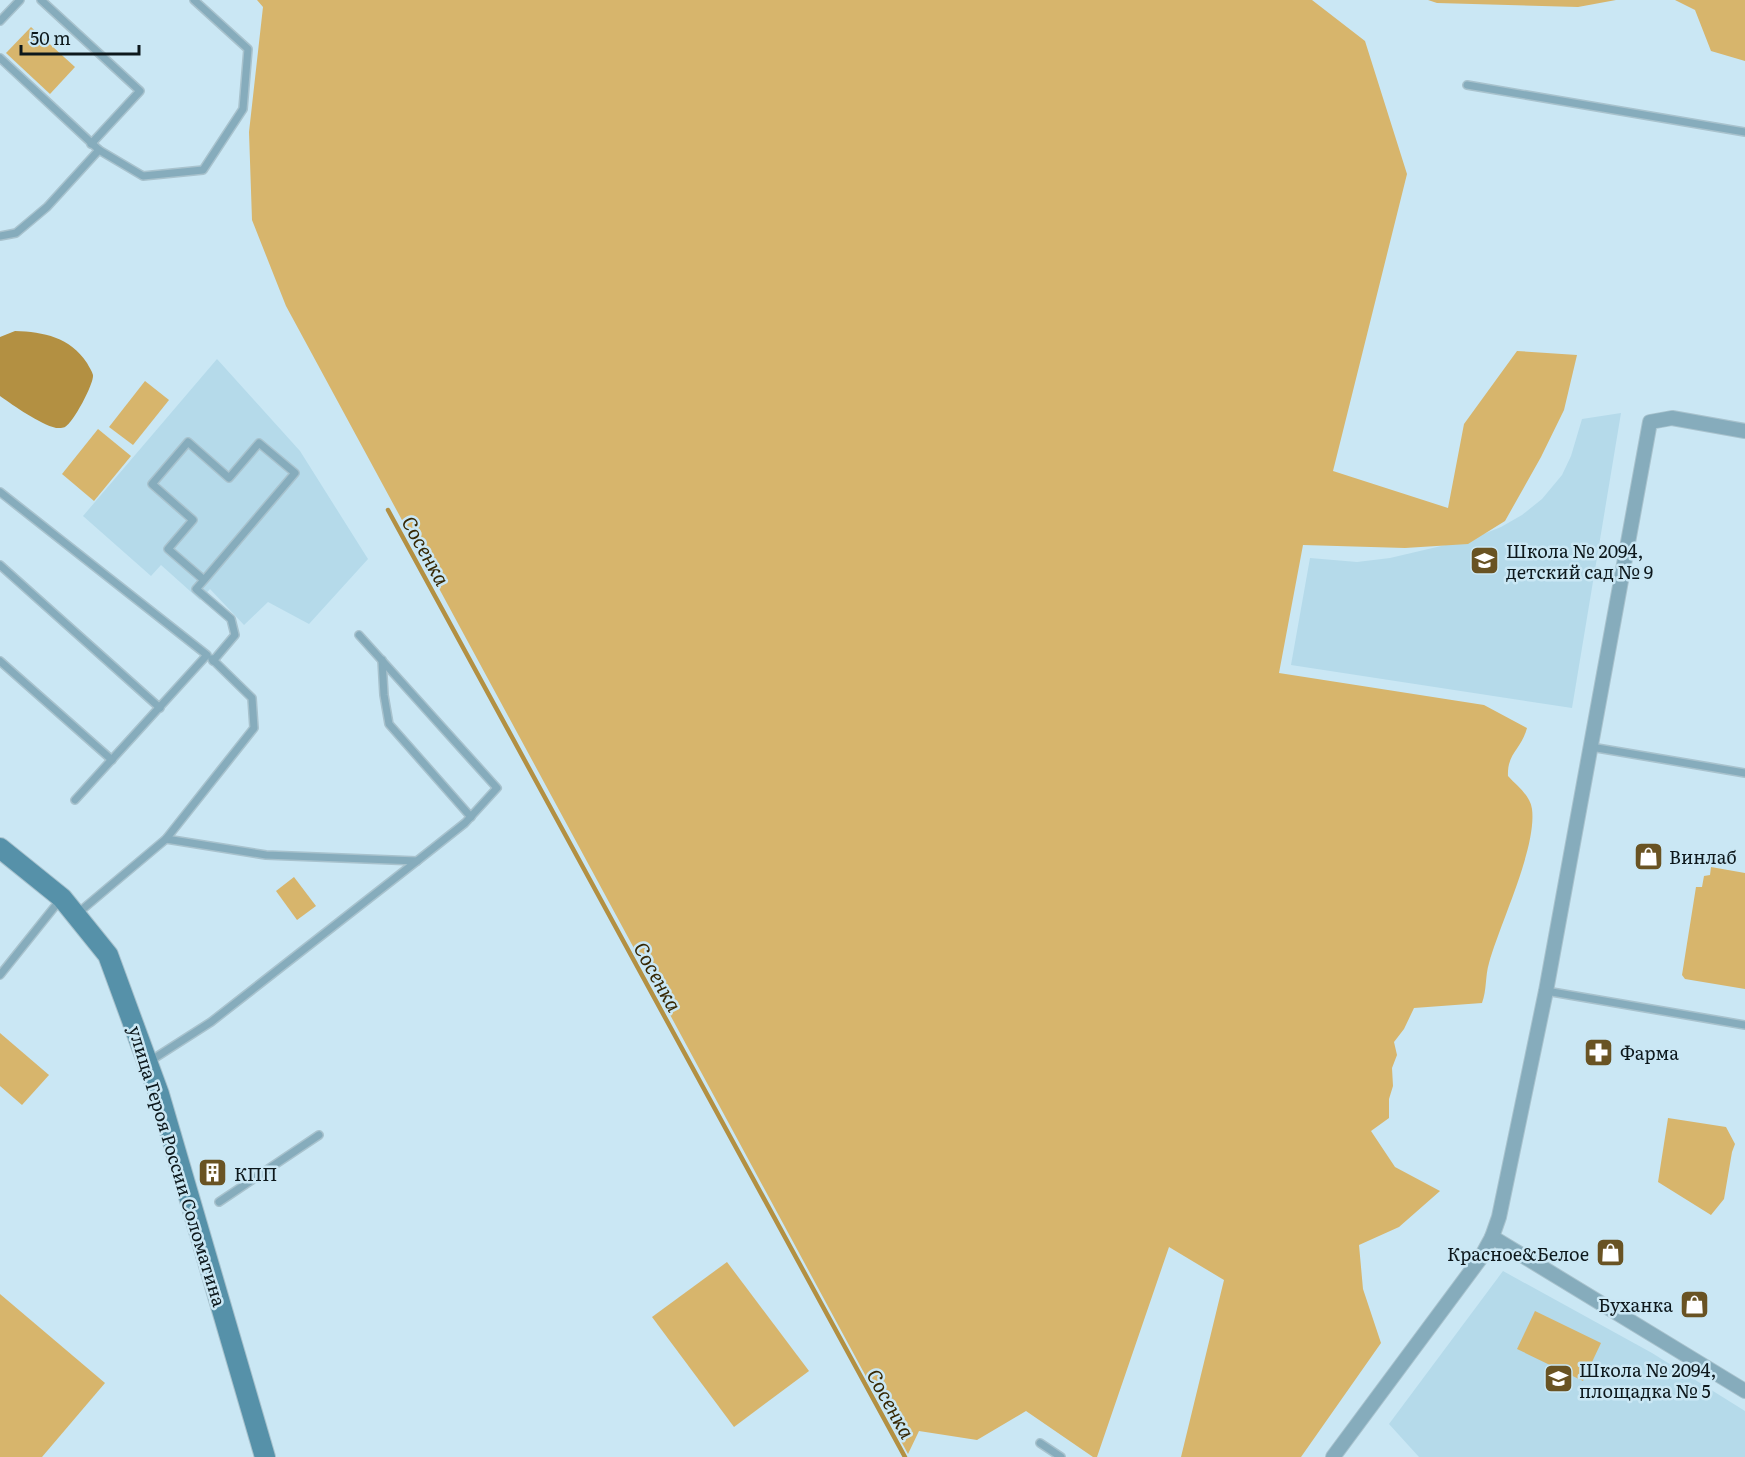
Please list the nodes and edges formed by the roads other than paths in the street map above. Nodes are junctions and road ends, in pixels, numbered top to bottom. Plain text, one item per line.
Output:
1 (20, 0) edge
2 (41, 0) edge
3 (194, 0) edge
4 (0, 21) edge
5 (0, 58) edge
6 (1467, 84) dead end
7 (1745, 132) edge
8 (92, 144) junction
9 (99, 150) junction
10 (0, 236) edge
11 (1745, 431) edge
12 (0, 492) edge
13 (0, 565) edge
14 (204, 580) junction
15 (359, 635) dead end
16 (210, 658) junction
17 (382, 660) junction
18 (0, 661) edge
19 (160, 708) junction
20 (1590, 747) junction
21 (112, 760) junction
22 (1745, 773) edge
23 (75, 800) dead end
24 (471, 817) junction
25 (166, 839) junction
26 (0, 848) edge
27 (417, 861) junction
28 (62, 898) junction
29 (76, 915) junction
30 (0, 975) edge
31 (1546, 991) junction
32 (1745, 1025) edge
33 (147, 1063) junction
34 (319, 1135) dead end
35 (219, 1202) dead end
36 (1492, 1237) junction
37 (1745, 1390) edge
38 (1040, 1443) dead end
39 (265, 1457) edge
40 (1061, 1457) edge
41 (1333, 1457) edge

1 - 4 lane
2 - 8 lane
3 - 9 lane
5 - 8 lane
6 - 7 lane
8 - 9 lane
9 - 10 lane
11 - 20 street
12 - 16 lane
13 - 19 lane
14 - 14 lane
14 - 16 lane
15 - 17 lane
16 - 19 lane
16 - 25 lane
17 - 24 lane
17 - 24 lane
18 - 21 lane
19 - 21 lane
20 - 22 lane
20 - 31 street
21 - 23 lane
24 - 27 lane
25 - 27 lane
25 - 29 lane
26 - 28 street, улица Героя России Соломатина
27 - 33 lane
28 - 29 street, улица Героя России Соломатина
28 - 30 lane
29 - 33 street, улица Героя России Соломатина
31 - 32 lane
31 - 36 street
33 - 39 street, улица Героя России Соломатина
34 - 35 lane
36 - 37 street
36 - 41 street
38 - 40 lane

